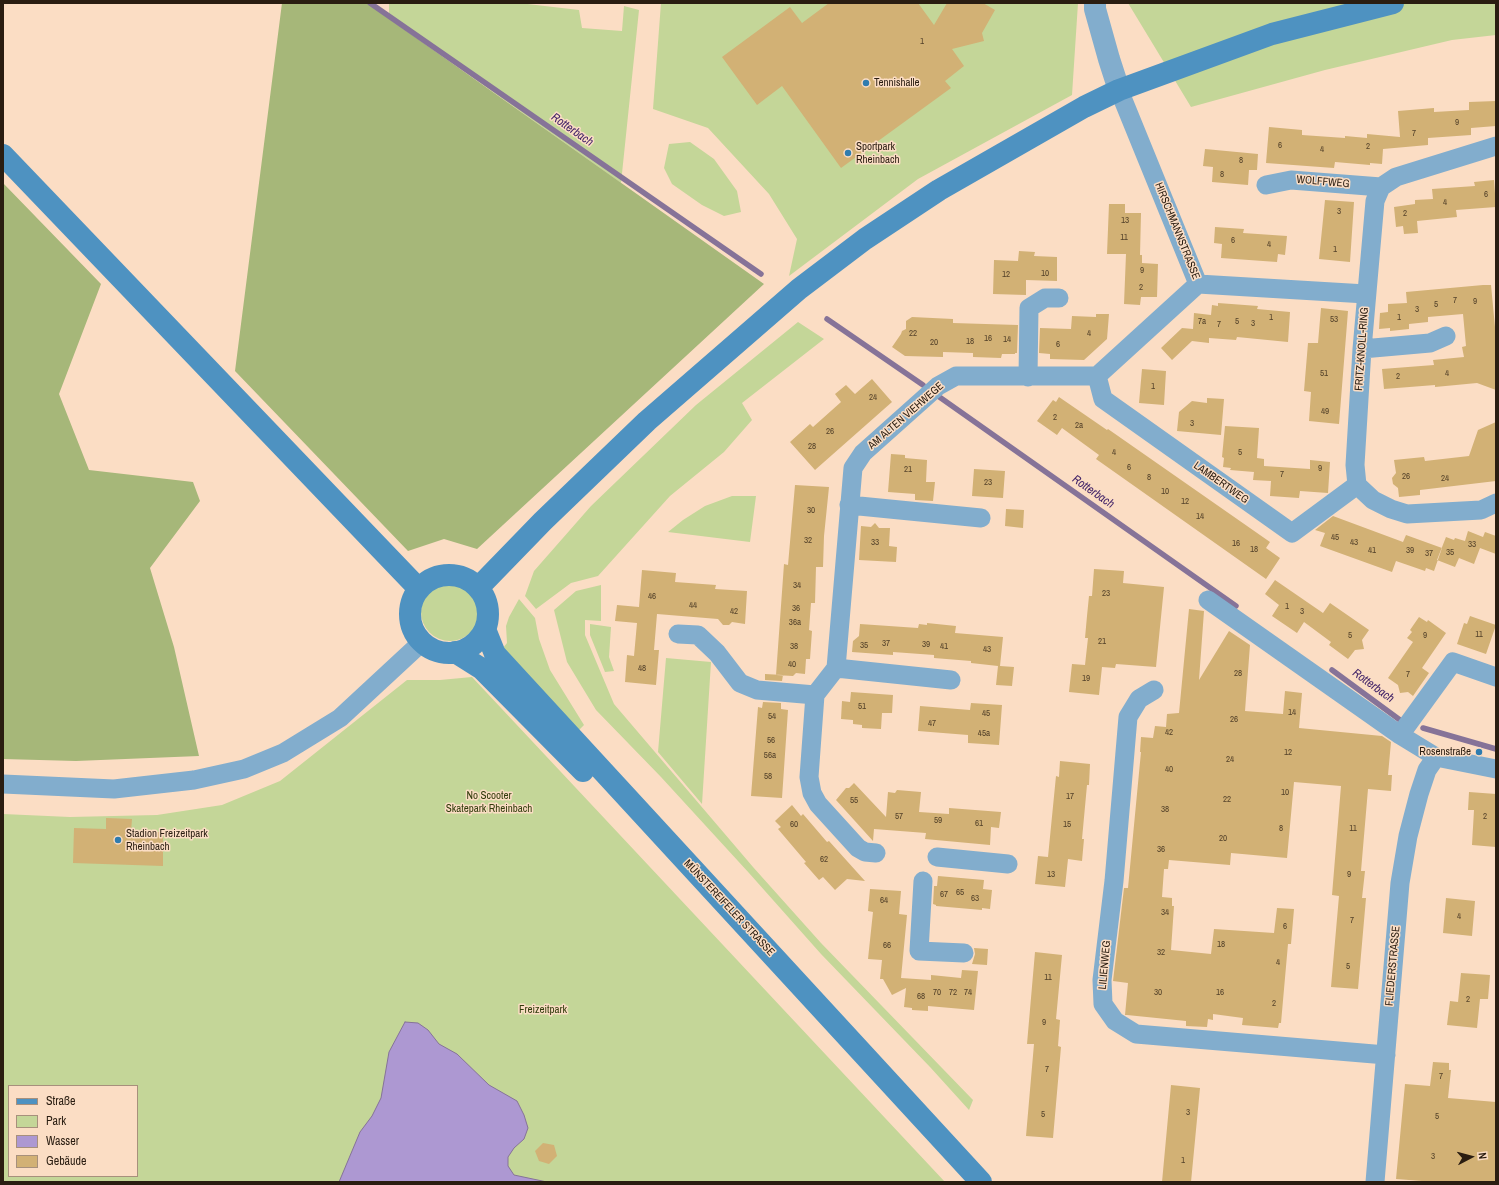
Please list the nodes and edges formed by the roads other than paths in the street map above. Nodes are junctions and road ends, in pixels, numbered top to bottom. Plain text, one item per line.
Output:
1 (1095, 3) edge
2 (1393, 3) edge
3 (1119, 90) junction
4 (1496, 146) edge
5 (3, 155) edge
6 (1266, 185) dead end
7 (1381, 187) junction
8 (1198, 284) junction
9 (1366, 294) junction
10 (1059, 298) dead end
11 (1446, 336) dead end
12 (1362, 349) junction
13 (1097, 376) junction
14 (1028, 377) junction
15 (1357, 485) junction
16 (1496, 503) edge
17 (849, 505) junction
18 (981, 518) dead end
19 (418, 588) junction
20 (478, 588) junction
21 (1208, 600) dead end
22 (485, 629) junction
23 (678, 634) dead end
24 (422, 642) junction
25 (455, 652) junction
26 (836, 668) junction
27 (1496, 677) edge
28 (951, 680) dead end
29 (1154, 690) dead end
30 (815, 696) junction
31 (1400, 735) junction
32 (1436, 756) junction
33 (1496, 769) edge
34 (3, 784) edge
35 (876, 853) dead end
36 (937, 856) dead end
37 (1008, 864) dead end
38 (923, 881) dead end
39 (964, 953) dead end
40 (1386, 1055) junction
41 (964, 1182) edge
42 (981, 1182) edge
43 (1375, 1182) edge

1 - 3 street
2 - 3 main road
3 - 8 street, HIRSCHMANNSTRASSE
3 - 20 main road
4 - 7 street
5 - 19 main road
6 - 7 street, WOLFFWEG
7 - 9 street, FRITZ-KNOLL-RING
8 - 9 street, HIRSCHMANNSTRASSE
8 - 13 street
9 - 12 street, FRITZ-KNOLL-RING
10 - 14 street
11 - 12 street
12 - 15 street, FRITZ-KNOLL-RING
13 - 14 street, AM ALTEN VIEHWEGE
13 - 15 street, LAMBERTWEG
14 - 17 street, AM ALTEN VIEHWEGE
15 - 16 street
17 - 18 street
17 - 26 street, AM ALTEN VIEHWEGE
19 - 20 main road
19 - 24 main road
20 - 22 main road
21 - 31 street
22 - 25 main road
22 - 42 main road, MÜNSTEREIFELER STRASSE
23 - 30 street
24 - 25 main road
24 - 34 street
25 - 41 main road, MÜNSTEREIFELER STRASSE
26 - 28 street
26 - 30 street
27 - 31 street
29 - 40 street, LILIENWEG
30 - 35 street
31 - 32 street
32 - 33 street
32 - 40 street, FLIEDERSTRASSE
36 - 37 street
38 - 39 street
40 - 43 street, FLIEDERSTRASSE

